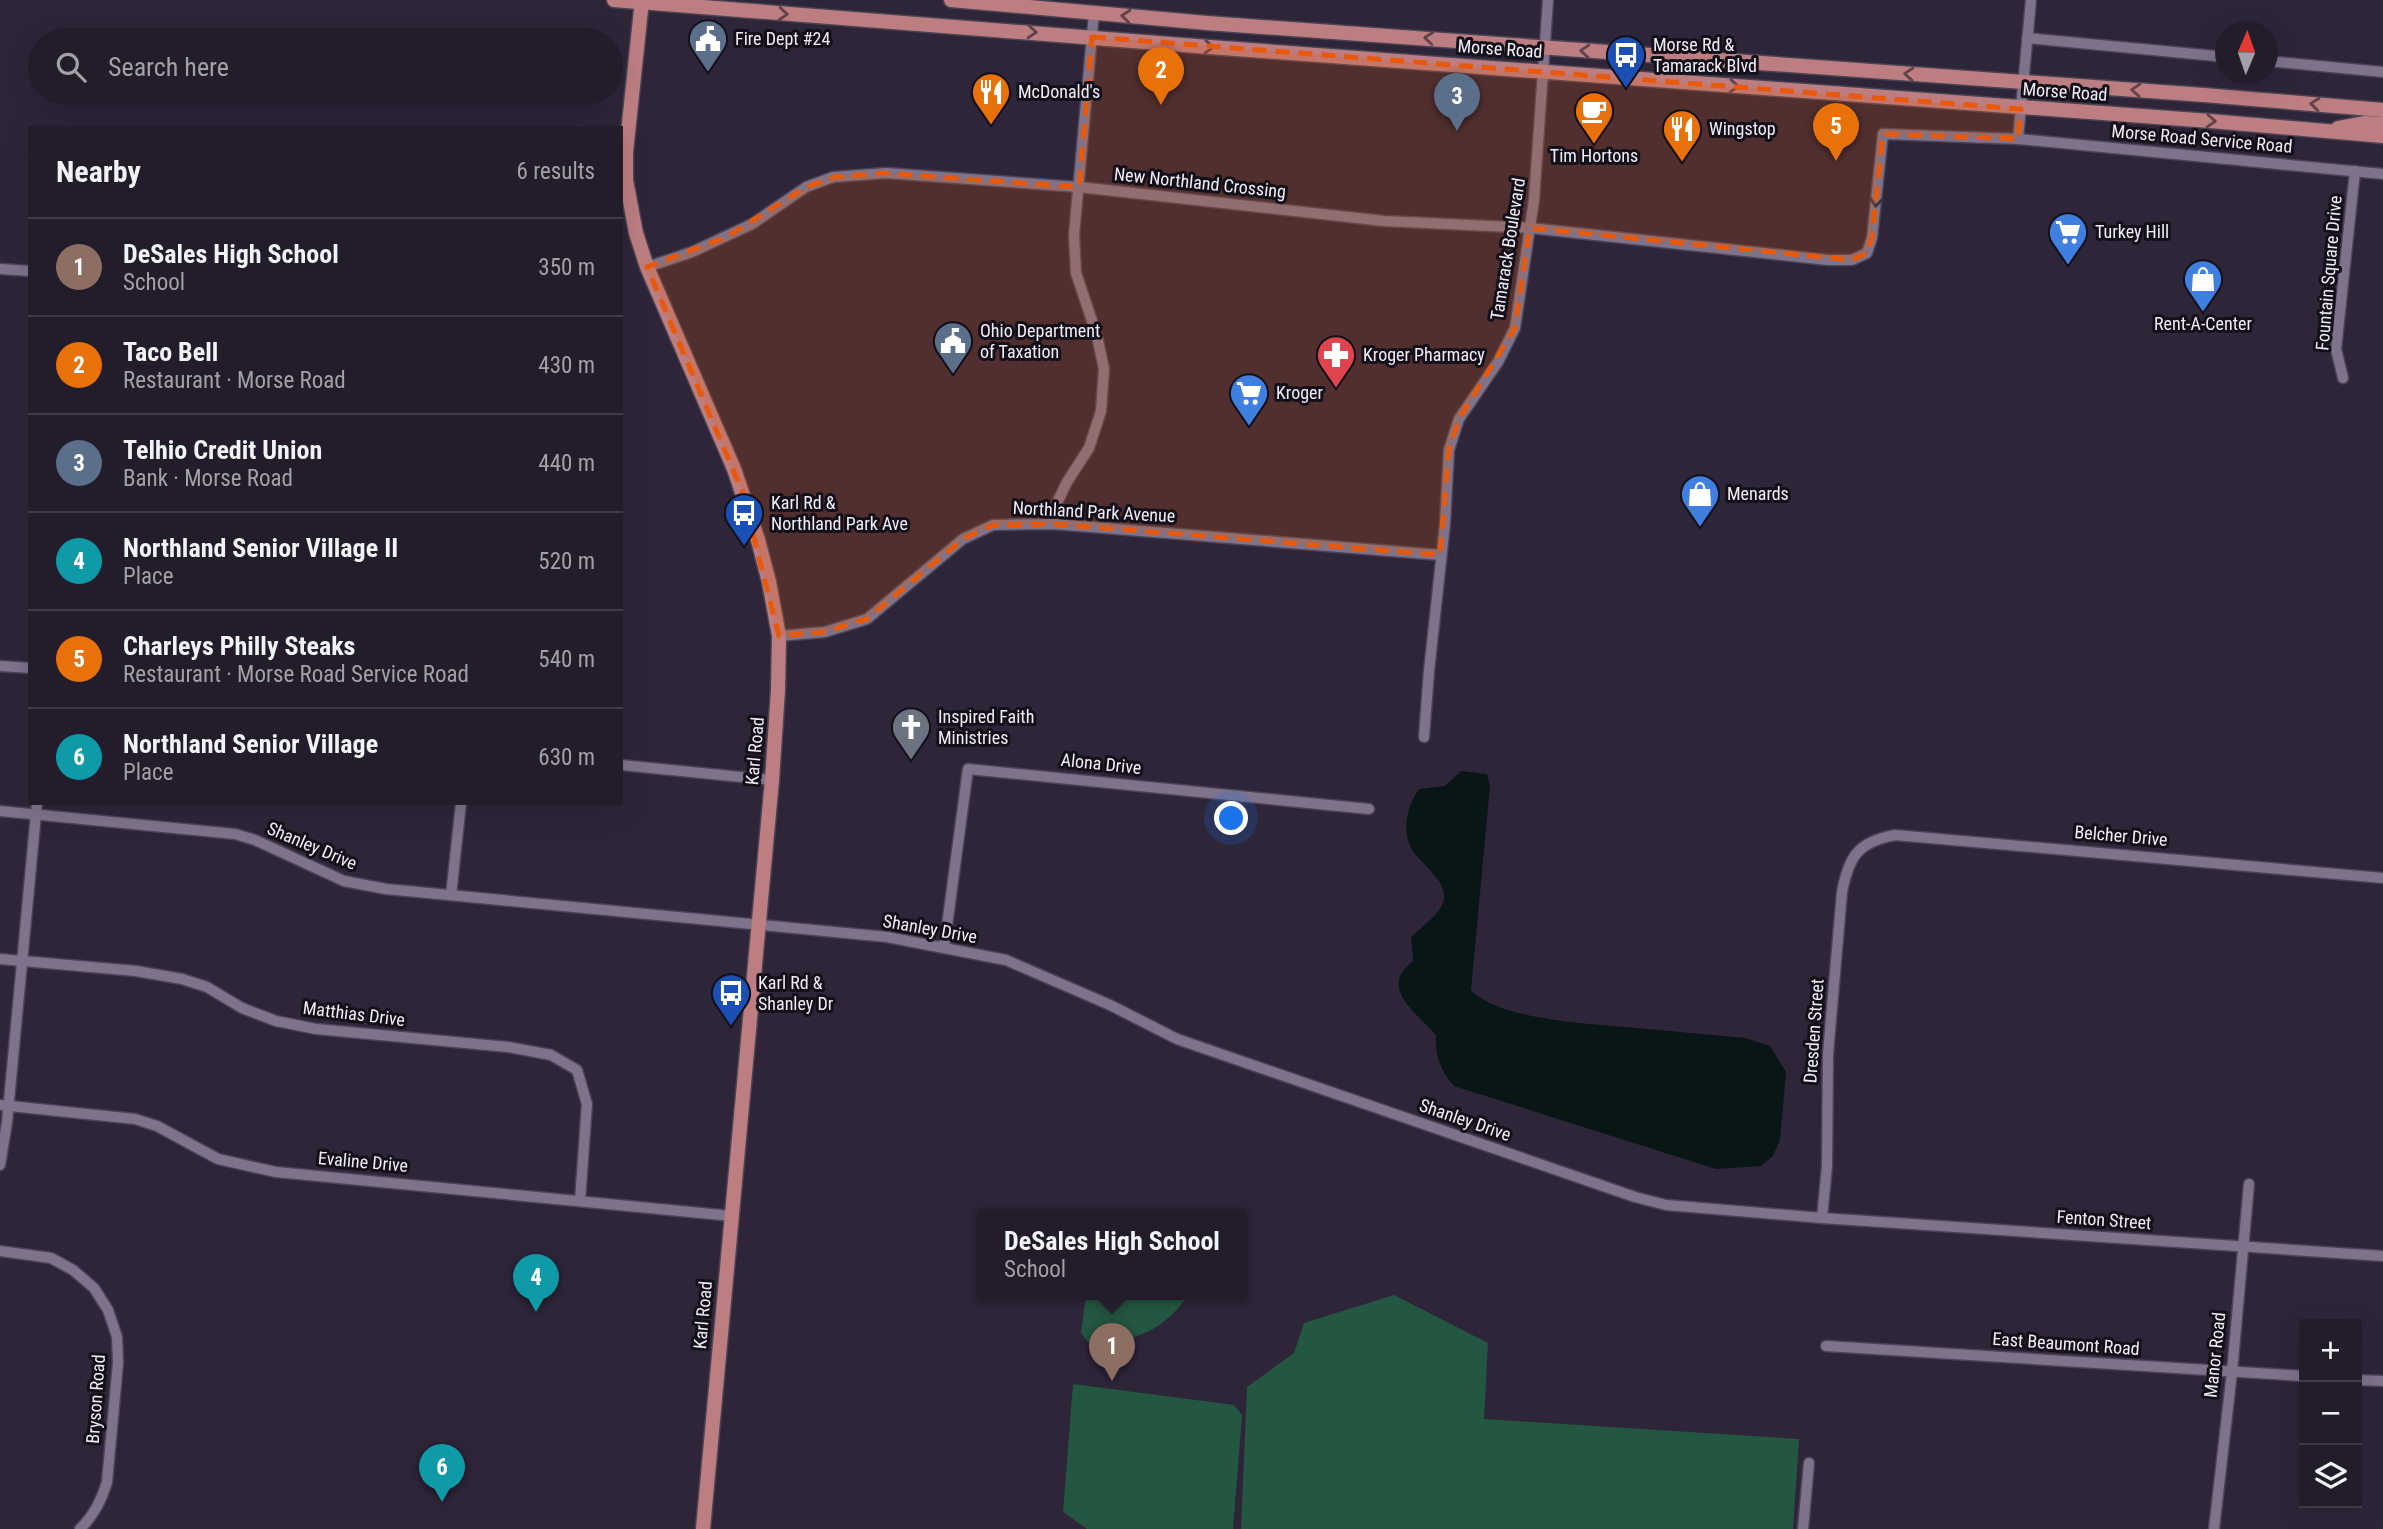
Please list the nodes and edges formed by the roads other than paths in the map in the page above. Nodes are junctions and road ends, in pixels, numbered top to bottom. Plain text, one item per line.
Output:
1 (614, 0) edge
2 (951, 0) edge
3 (1548, 0) edge
4 (2031, 0) edge
5 (641, 1) edge
6 (1094, 13) junction
7 (1092, 37) junction
8 (2027, 38) junction
9 (1546, 48) junction
10 (2215, 56) edge
11 (2278, 62) edge
12 (1544, 72) junction
13 (2383, 72) edge
14 (2024, 83) junction
15 (2021, 109) junction
16 (2383, 110) edge
17 (2383, 124) edge
18 (2327, 132) junction
19 (1883, 134) joint
20 (2383, 136) edge
21 (2018, 139) junction
22 (624, 153) edge
23 (2355, 171) junction
24 (2383, 174) edge
25 (1079, 187) junction
26 (1530, 228) junction
27 (647, 267) junction
28 (0, 268) edge
29 (28, 271) edge
30 (2343, 378) dead end
31 (1053, 524) junction
32 (1440, 555) junction
33 (779, 636) junction
34 (0, 666) edge
35 (28, 668) edge
36 (1424, 737) dead end
37 (623, 765) edge
38 (772, 780) junction
39 (461, 805) edge
40 (36, 809) edge
41 (1369, 809) dead end
42 (0, 811) edge
43 (1858, 849) joint
44 (2383, 878) edge
45 (451, 895) junction
46 (759, 925) junction
47 (944, 948) junction
48 (0, 959) edge
49 (22, 960) junction
50 (4, 1106) edge
51 (0, 1166) edge
52 (2249, 1184) dead end
53 (580, 1201) junction
54 (732, 1216) junction
55 (1822, 1218) junction
56 (2243, 1247) junction
57 (0, 1251) edge
58 (2383, 1256) edge
59 (1826, 1346) dead end
60 (2232, 1372) junction
61 (2299, 1376) edge
62 (2362, 1380) edge
63 (2383, 1381) edge
64 (1809, 1463) dead end
65 (80, 1529) edge
66 (703, 1529) edge
67 (1803, 1529) edge
68 (2214, 1529) edge

1 - 5 main road, Morse Road
2 - 6 main road, Morse Road
3 - 9 street, Tamarack Boulevard
4 - 8 street
5 -> 7 main road, Morse Road
5 - 22 main road, Karl Road
6 - 7 street
9 -> 6 main road, Morse Road
7 -> 12 main road, Morse Road
7 - 25 street
8 - 10 street
8 - 14 street
9 - 12 street, Tamarack Boulevard
14 -> 9 main road, Morse Road
11 - 13 street
12 -> 15 main road, Morse Road
12 - 26 street, Tamarack Boulevard
14 - 15 street
16 -> 14 main road, Morse Road
15 -> 18 main road, Morse Road
15 - 21 street
17 - 18 main road
18 - 20 main road, Morse Road
19 - 21 street, Morse Road Service Road
19 -> 26 street, New Northland Crossing
21 - 23 street, Morse Road Service Road
22 - 27 main road, Karl Road
23 - 24 street, Morse Road Service Road
23 - 30 street, Fountain Square Drive
25 - 26 street, New Northland Crossing
25 - 27 street, New Northland Crossing
25 - 31 street
26 - 32 street, Tamarack Boulevard
27 - 33 main road, Karl Road
28 - 29 street
31 - 32 street, Northland Park Avenue
31 - 33 street, Northland Park Avenue
32 - 36 street, Tamarack Boulevard
33 - 38 main road, Karl Road
34 - 35 street
37 - 38 street
38 - 46 main road, Karl Road
39 - 45 street
40 - 42 street, Shanley Drive
40 - 45 street, Shanley Drive
40 - 49 street
41 - 47 street, Alona Drive
43 - 44 street, Belcher Drive
43 - 55 street, Dresden Street
45 - 46 street, Shanley Drive
46 - 47 street, Shanley Drive
46 - 54 main road, Karl Road
47 - 55 street, Shanley Drive
48 - 49 street, Matthias Drive
49 - 50 street
49 - 53 street, Matthias Drive
50 - 51 street
50 - 53 street, Evaline Drive
52 - 56 street, Manor Road
53 - 54 street, Evaline Drive
54 - 66 main road, Karl Road
55 - 56 street, Fenton Street
56 - 58 street, Fenton Street
56 - 60 street, Manor Road
57 - 65 street, Bryson Road
59 - 60 street, East Beaumont Road
60 - 61 street, East Beaumont Road
60 - 68 street, Manor Road
62 - 63 street
64 - 67 street

